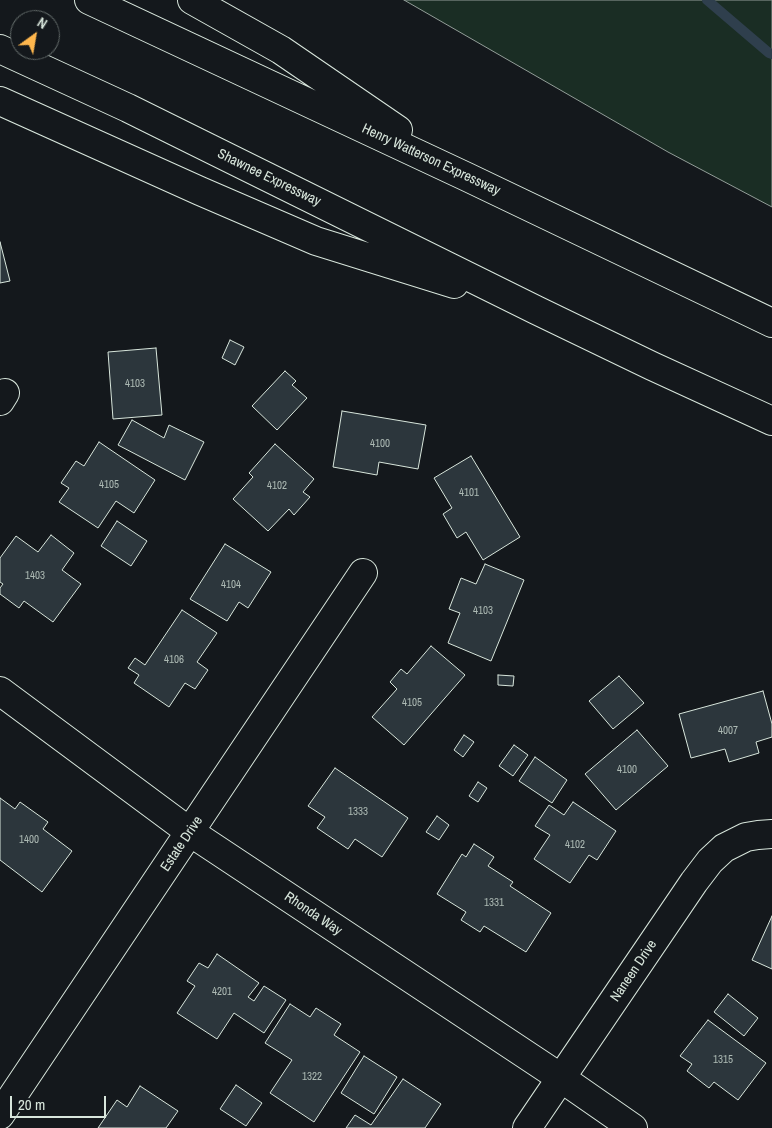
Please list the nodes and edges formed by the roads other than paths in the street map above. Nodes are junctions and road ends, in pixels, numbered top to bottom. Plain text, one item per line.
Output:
1 (89, 0) edge
2 (192, 0) edge
3 (0, 49) edge
4 (0, 100) edge
5 (467, 177) junction
6 (536, 310) junction
7 (772, 323) edge
8 (772, 421) edge
9 (363, 573) dead end
10 (0, 692) edge
11 (190, 832) junction
12 (765, 834) edge
13 (561, 1078) junction
14 (0, 1115) edge
15 (527, 1128) edge
16 (633, 1128) edge

1 - 5 main road, Henry Watterson Expressway
2 - 5 main road
3 - 6 main road, Shawnee Expressway
4 - 6 main road
5 - 7 main road, Henry Watterson Expressway
6 - 8 main road
9 - 11 main road, Estate Drive
10 - 11 main road, Rhonda Way
11 - 13 main road, Rhonda Way
11 - 14 main road, Estate Drive
12 - 13 main road, Naneen Drive
13 - 15 main road, Naneen Drive
13 - 16 main road, Rhonda Way

